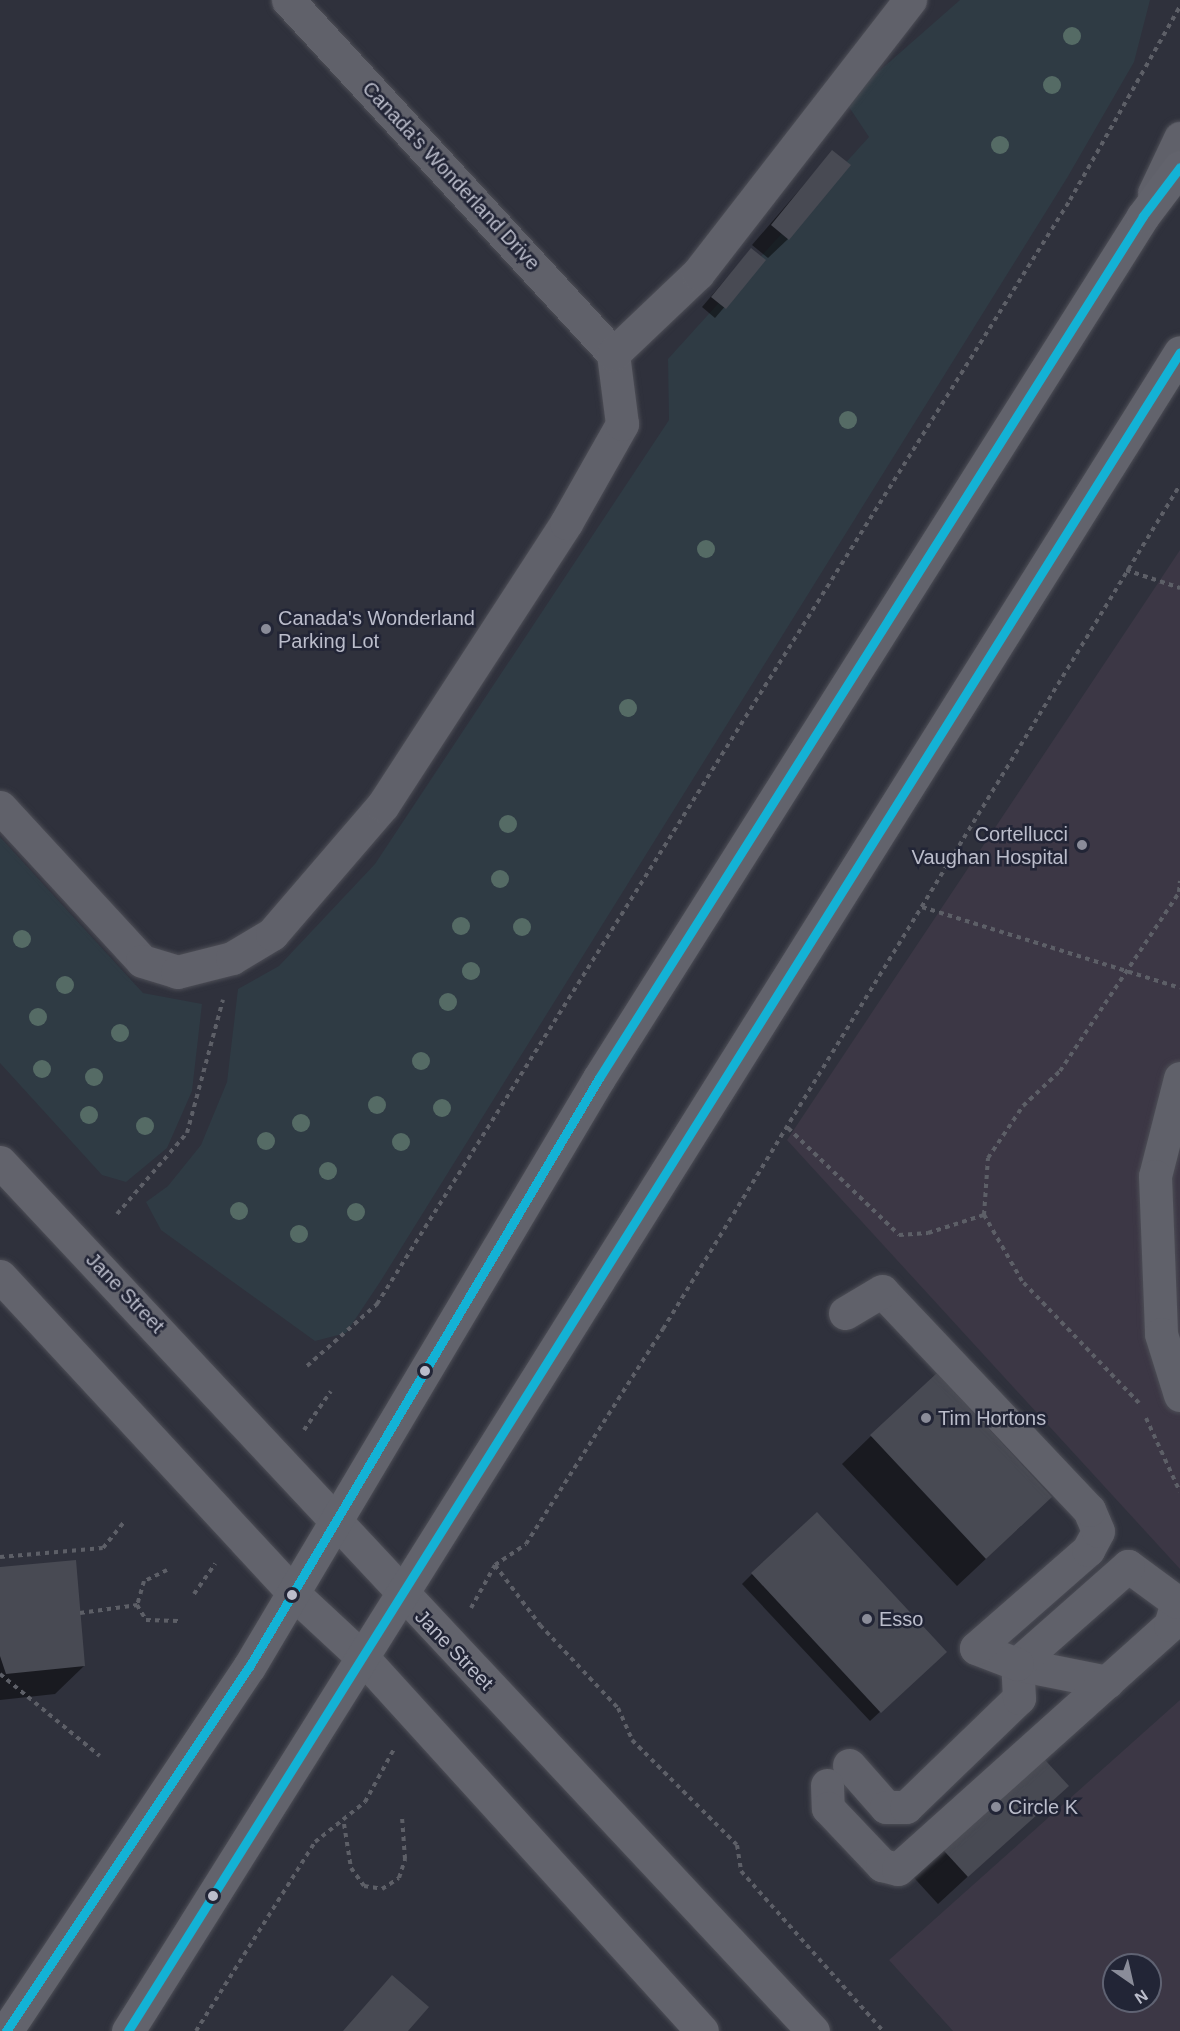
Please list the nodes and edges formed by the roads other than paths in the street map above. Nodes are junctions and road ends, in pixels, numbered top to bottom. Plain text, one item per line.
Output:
1 (288, 0) edge
2 (910, 0) edge
3 (1180, 138) edge
4 (1180, 167) edge
5 (1143, 216) junction
6 (1180, 352) edge
7 (613, 354) junction
8 (0, 807) edge
9 (1180, 1078) edge
10 (0, 1162) edge
11 (0, 1276) edge
12 (845, 1313) dead end
13 (1180, 1395) edge
14 (335, 1517) junction
15 (294, 1594) junction
16 (402, 1598) junction
17 (365, 1660) junction
18 (1017, 1664) junction
19 (1107, 1682) junction
20 (6, 2031) edge
21 (128, 2031) edge
22 (702, 2031) edge
23 (813, 2031) edge

1 - 7 lane, Canada's Wonderland Drive
2 - 7 lane
3 - 5 lane
4 - 5 main road
5 - 14 main road
6 - 16 main road
7 - 8 lane
9 - 13 lane
10 - 14 main road, Jane Street
11 - 15 main road
12 - 18 lane
14 - 15 main road
14 - 16 main road, Jane Street
15 - 17 main road
15 - 20 main road
16 - 17 main road
16 - 23 main road, Jane Street
17 - 21 main road
17 - 22 main road
18 - 19 lane
18 - 19 lane
18 - 19 lane

